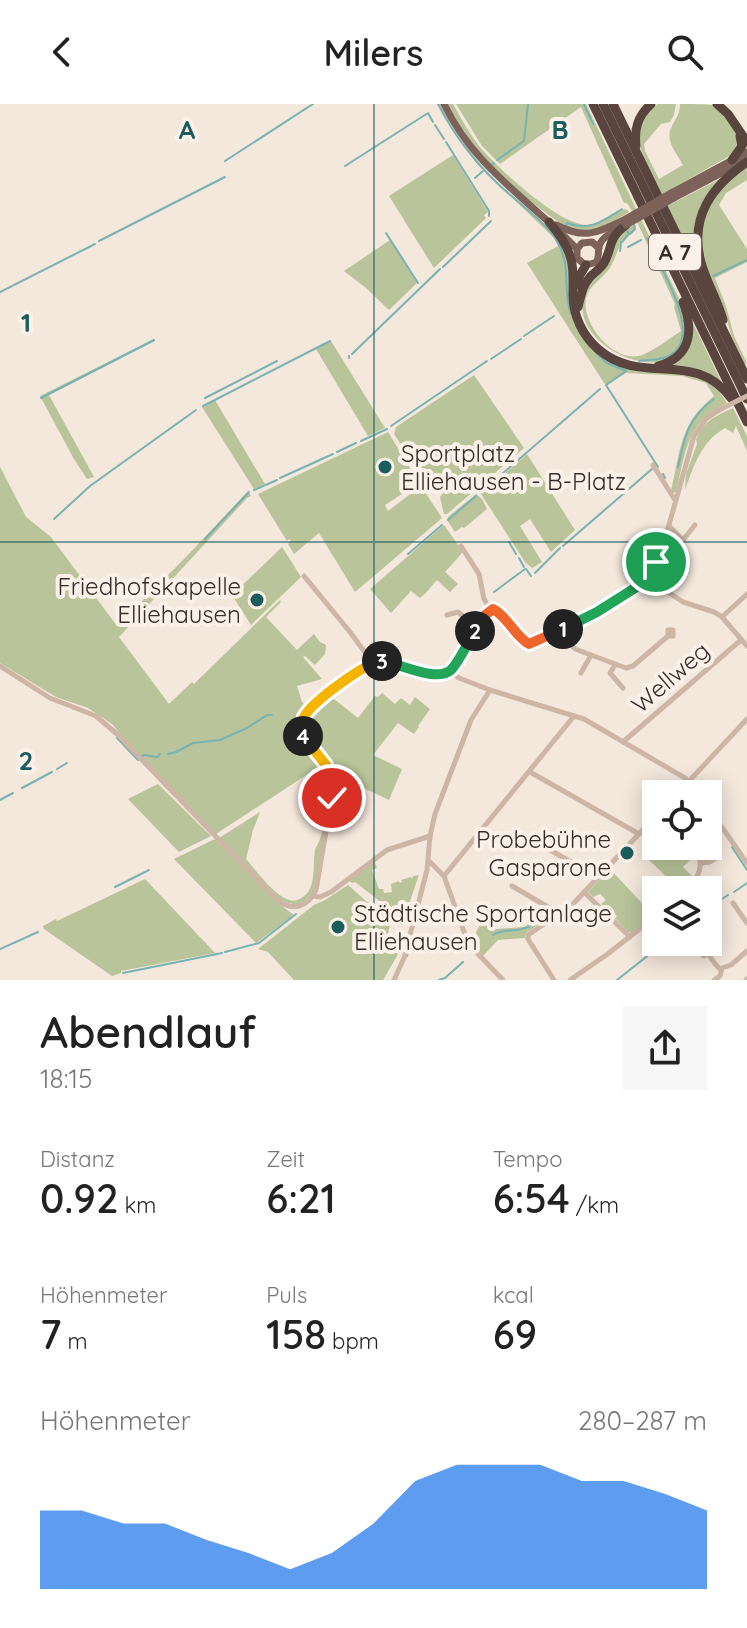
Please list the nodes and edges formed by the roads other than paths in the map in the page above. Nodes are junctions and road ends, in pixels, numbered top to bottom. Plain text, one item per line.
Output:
1 (444, 104) edge
2 (593, 104) edge
3 (603, 104) edge
4 (613, 104) edge
5 (651, 104) edge
6 (717, 104) edge
7 (742, 132) edge
8 (747, 142) edge
9 (638, 157) junction
10 (743, 160) edge
11 (624, 223) junction
12 (553, 224) junction
13 (595, 245) junction
14 (581, 254) junction
15 (676, 275) junction
16 (573, 287) junction
17 (578, 307) junction
18 (731, 346) junction
19 (747, 379) edge
20 (747, 398) edge
21 (747, 423) edge
22 (653, 465) dead end
23 (676, 501) junction
24 (695, 525) dead end
25 (669, 526) junction
26 (683, 540) junction
27 (461, 546) dead end
28 (304, 576) dead end
29 (648, 579) junction
30 (665, 590) junction
31 (747, 594) edge
32 (491, 610) junction
33 (447, 615) dead end
34 (722, 617) junction
35 (477, 628) junction
36 (561, 630) junction
37 (668, 636) dead end
38 (741, 640) junction
39 (747, 646) edge
40 (591, 655) junction
41 (372, 662) junction
42 (615, 665) junction
43 (0, 666) edge
44 (450, 671) junction
45 (581, 673) dead end
46 (623, 688) dead end
47 (490, 690) junction
48 (574, 716) junction
49 (747, 719) edge
50 (623, 742) junction
51 (530, 772) junction
52 (687, 780) edge
53 (691, 780) edge
54 (722, 827) edge
55 (642, 831) edge
56 (639, 834) junction
57 (430, 836) junction
58 (532, 840) dead end
59 (428, 860) junction
60 (700, 860) edge
61 (713, 860) edge
62 (701, 863) junction
63 (747, 863) edge
64 (444, 876) junction
65 (698, 876) edge
66 (598, 877) junction
67 (512, 886) dead end
68 (584, 892) junction
69 (313, 896) junction
70 (733, 903) dead end
71 (560, 914) junction
72 (747, 923) edge
73 (642, 927) edge
74 (630, 937) junction
75 (747, 951) edge
76 (710, 956) edge
77 (722, 975) edge
78 (394, 980) edge
79 (503, 980) edge
80 (554, 980) edge
81 (570, 980) edge
82 (714, 980) edge

1 - 12 main road
2 - 15 highway, A 7
3 - 20 highway, A 7
4 - 9 highway
5 - 9 highway
6 - 7 highway
7 - 8 highway
7 - 10 highway
9 - 18 highway
10 - 11 main road, bridge
10 - 18 highway
11 - 12 main road
11 - 13 main road
11 - 17 highway
12 - 14 main road
12 - 16 highway
13 - 14 main road
13 - 14 main road
14 - 16 highway
14 - 17 highway
15 - 17 highway
15 - 21 highway, A 7
16 - 21 highway
18 - 19 highway
20 - 23 street, bridge
22 - 23 street
23 - 25 street
24 - 26 street
25 - 26 street
25 - 29 street
26 - 30 street
27 - 32 street
28 - 41 street
29 - 30 street
29 - 36 street
30 - 34 street
31 - 34 street
32 - 35 street
32 - 36 street
33 - 35 street
34 - 38 street
35 - 44 street
36 - 40 street
37 - 42 street
38 - 39 street
38 - 50 street, Wellweg
40 - 42 street
40 - 45 street
41 - 44 street
41 - 69 street
42 - 46 street
43 - 69 street
44 - 47 street
47 - 48 street
47 - 57 street
48 - 50 street
48 - 51 street
49 - 53 street
50 - 52 street
51 - 56 street
51 - 64 street
54 - 63 street
55 - 56 street
56 - 66 street
57 - 59 street
57 - 69 street
58 - 66 street
59 - 64 street
59 - 78 street
60 - 62 street
61 - 62 street
62 - 65 street
64 - 79 street
66 - 68 street
67 - 71 street
68 - 71 street
68 - 74 street
70 - 72 street
71 - 80 street
73 - 74 street
74 - 81 street
75 - 77 street
76 - 77 street
77 - 82 street

